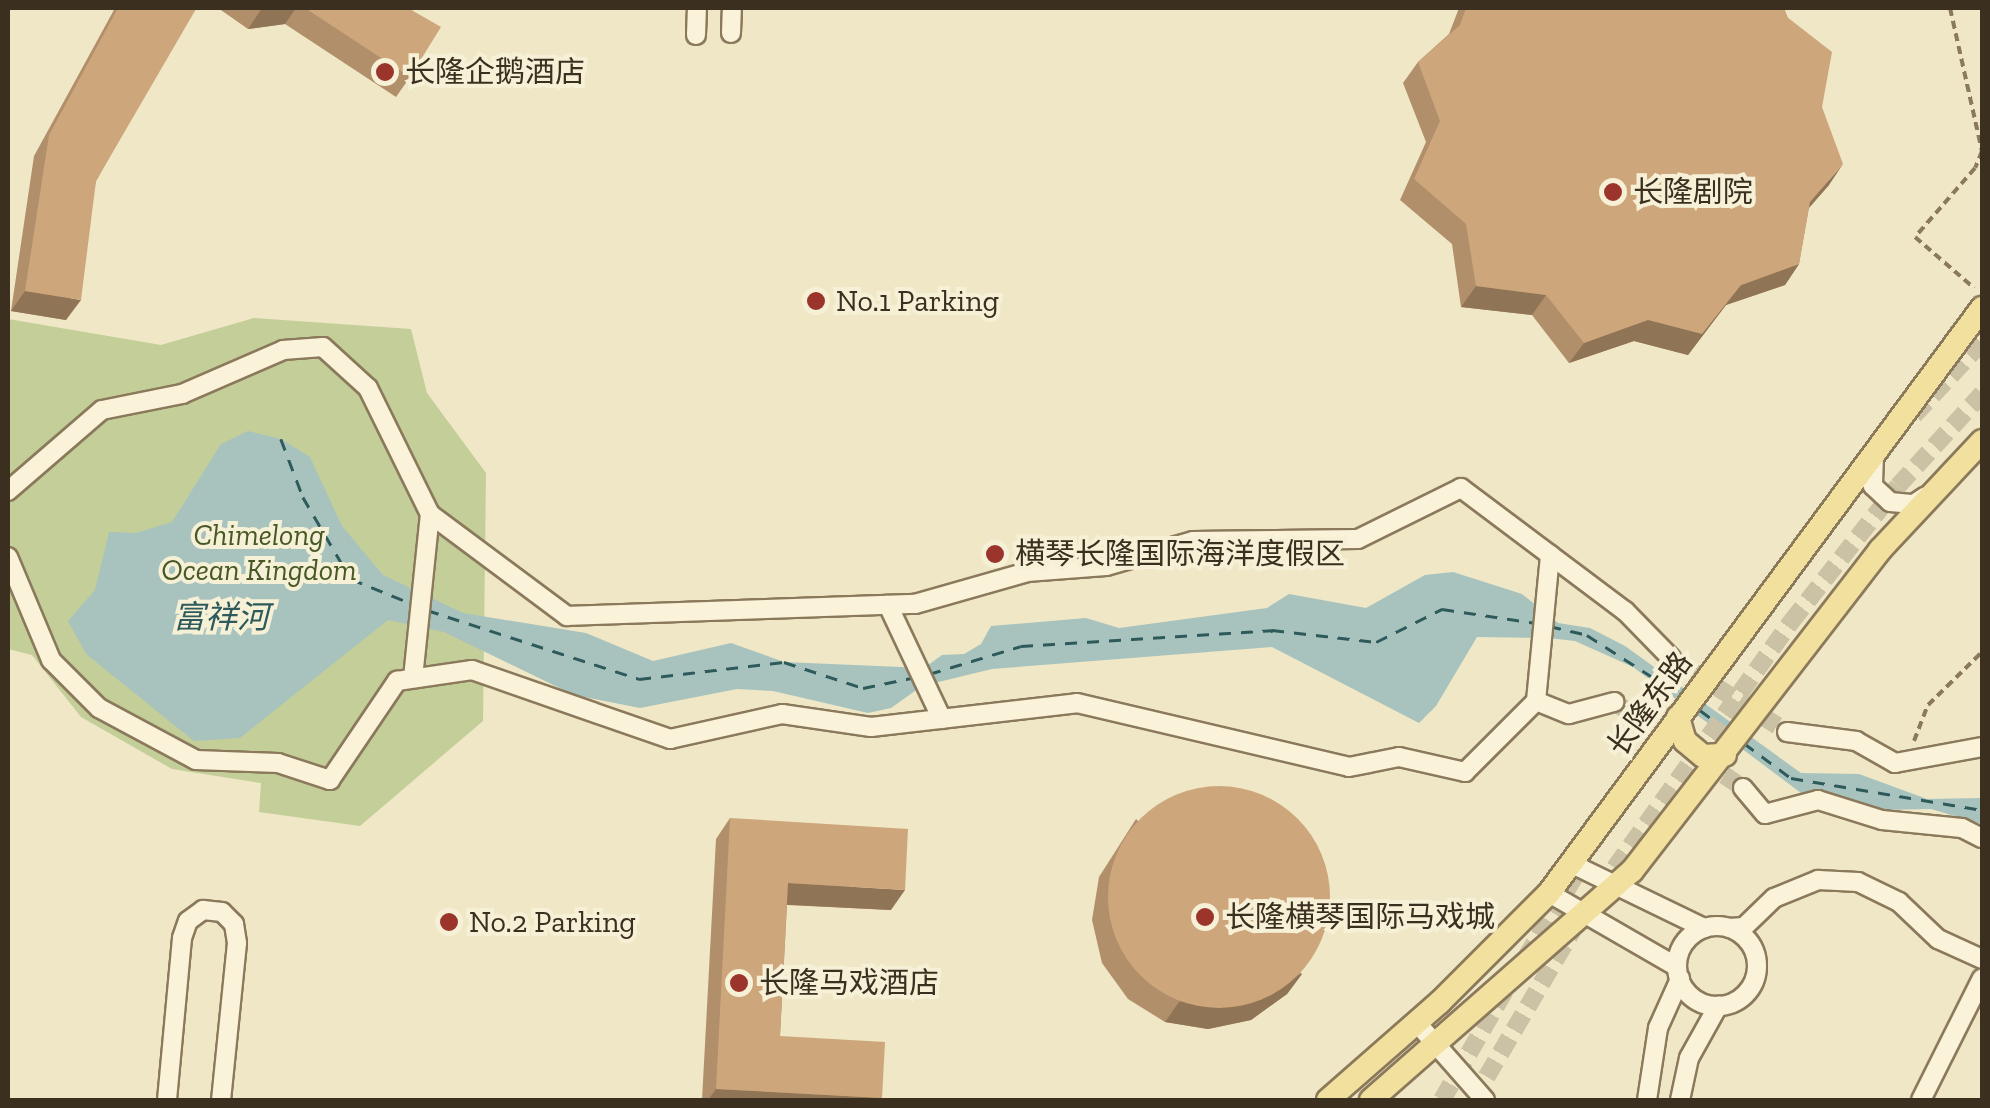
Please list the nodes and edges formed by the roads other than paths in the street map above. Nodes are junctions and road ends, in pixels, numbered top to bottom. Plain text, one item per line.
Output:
1 (697, 8) edge
2 (732, 8) edge
3 (731, 33) dead end
4 (696, 35) dead end
5 (1982, 308) edge
6 (1889, 429) junction
7 (1982, 441) edge
8 (8, 491) edge
9 (1934, 492) junction
10 (430, 514) junction
11 (1550, 555) junction
12 (8, 557) edge
13 (888, 605) junction
14 (1671, 658) tunnel mouth
15 (413, 678) junction
16 (1536, 702) junction
17 (1614, 702) dead end
18 (1678, 716) junction
19 (942, 719) junction
20 (1787, 732) tunnel mouth
21 (1982, 746) edge
22 (1725, 755) junction
23 (1743, 788) tunnel mouth
24 (1982, 838) edge
25 (1572, 864) junction
26 (1617, 886) junction
27 (1549, 892) junction
28 (1582, 915) junction
29 (1704, 928) junction
30 (1730, 928) junction
31 (1982, 958) edge
32 (1678, 973) junction
33 (1982, 978) edge
34 (1718, 1006) junction
35 (1417, 1023) junction
36 (1438, 1043) junction
37 (168, 1100) edge
38 (221, 1100) edge
39 (1328, 1100) edge
40 (1371, 1100) edge
41 (1485, 1100) edge
42 (1647, 1100) edge
43 (1680, 1100) edge
44 (1920, 1100) edge

1 - 4 street
2 - 3 street
5 - 6 main road, 长隆东路
6 - 9 street
6 - 18 main road, 长隆东路
7 - 9 main road
8 - 10 street
9 - 22 main road
10 - 13 street
10 - 15 street
11 - 13 street
11 - 14 street
11 - 16 street
12 - 15 street
13 - 19 street
15 - 19 street
16 - 17 street
16 - 19 street
18 - 22 main road
18 - 25 main road, 长隆东路
20 - 21 street
22 - 26 main road
23 - 24 street
25 - 26 street
25 - 27 main road, 长隆东路
26 - 28 main road
26 - 29 street
27 - 28 street
27 - 35 main road, 长隆东路
28 - 32 street
28 - 36 main road
29 - 30 street
29 - 32 street
30 - 31 street
30 - 34 street
32 - 34 street
32 - 42 street
33 - 44 street
34 - 43 street
35 - 36 street
35 - 39 main road, 长隆东路
36 - 40 main road
36 - 41 street
37 - 38 street

